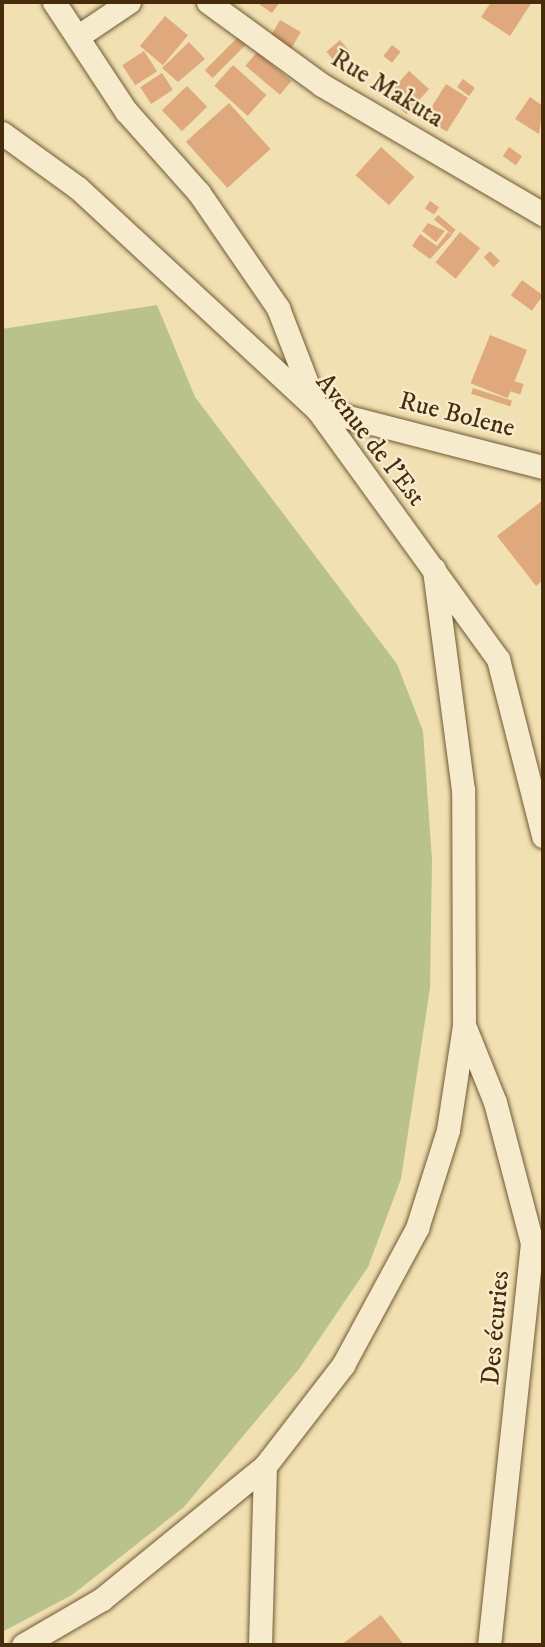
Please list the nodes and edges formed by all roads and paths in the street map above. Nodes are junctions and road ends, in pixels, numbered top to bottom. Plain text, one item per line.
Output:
1 (54, 2) edge
2 (129, 2) edge
3 (208, 2) edge
4 (80, 35) junction
5 (2, 133) edge
6 (543, 214) edge
7 (317, 409) junction
8 (543, 467) edge
9 (434, 569) junction
10 (543, 836) edge
11 (464, 1025) junction
12 (265, 1466) junction
13 (23, 1645) edge
14 (260, 1645) edge
15 (489, 1645) edge

1 - 4 street
2 - 4 street
3 - 6 street, Rue Makuta
4 - 7 street
5 - 7 street, Avenue de l'Est
7 - 8 street, Rue Bolene
7 - 9 street, Avenue de l'Est
9 - 10 street, Avenue de l'Est
9 - 11 street
11 - 12 street
11 - 15 street, Des écuries
12 - 13 street
12 - 14 street

